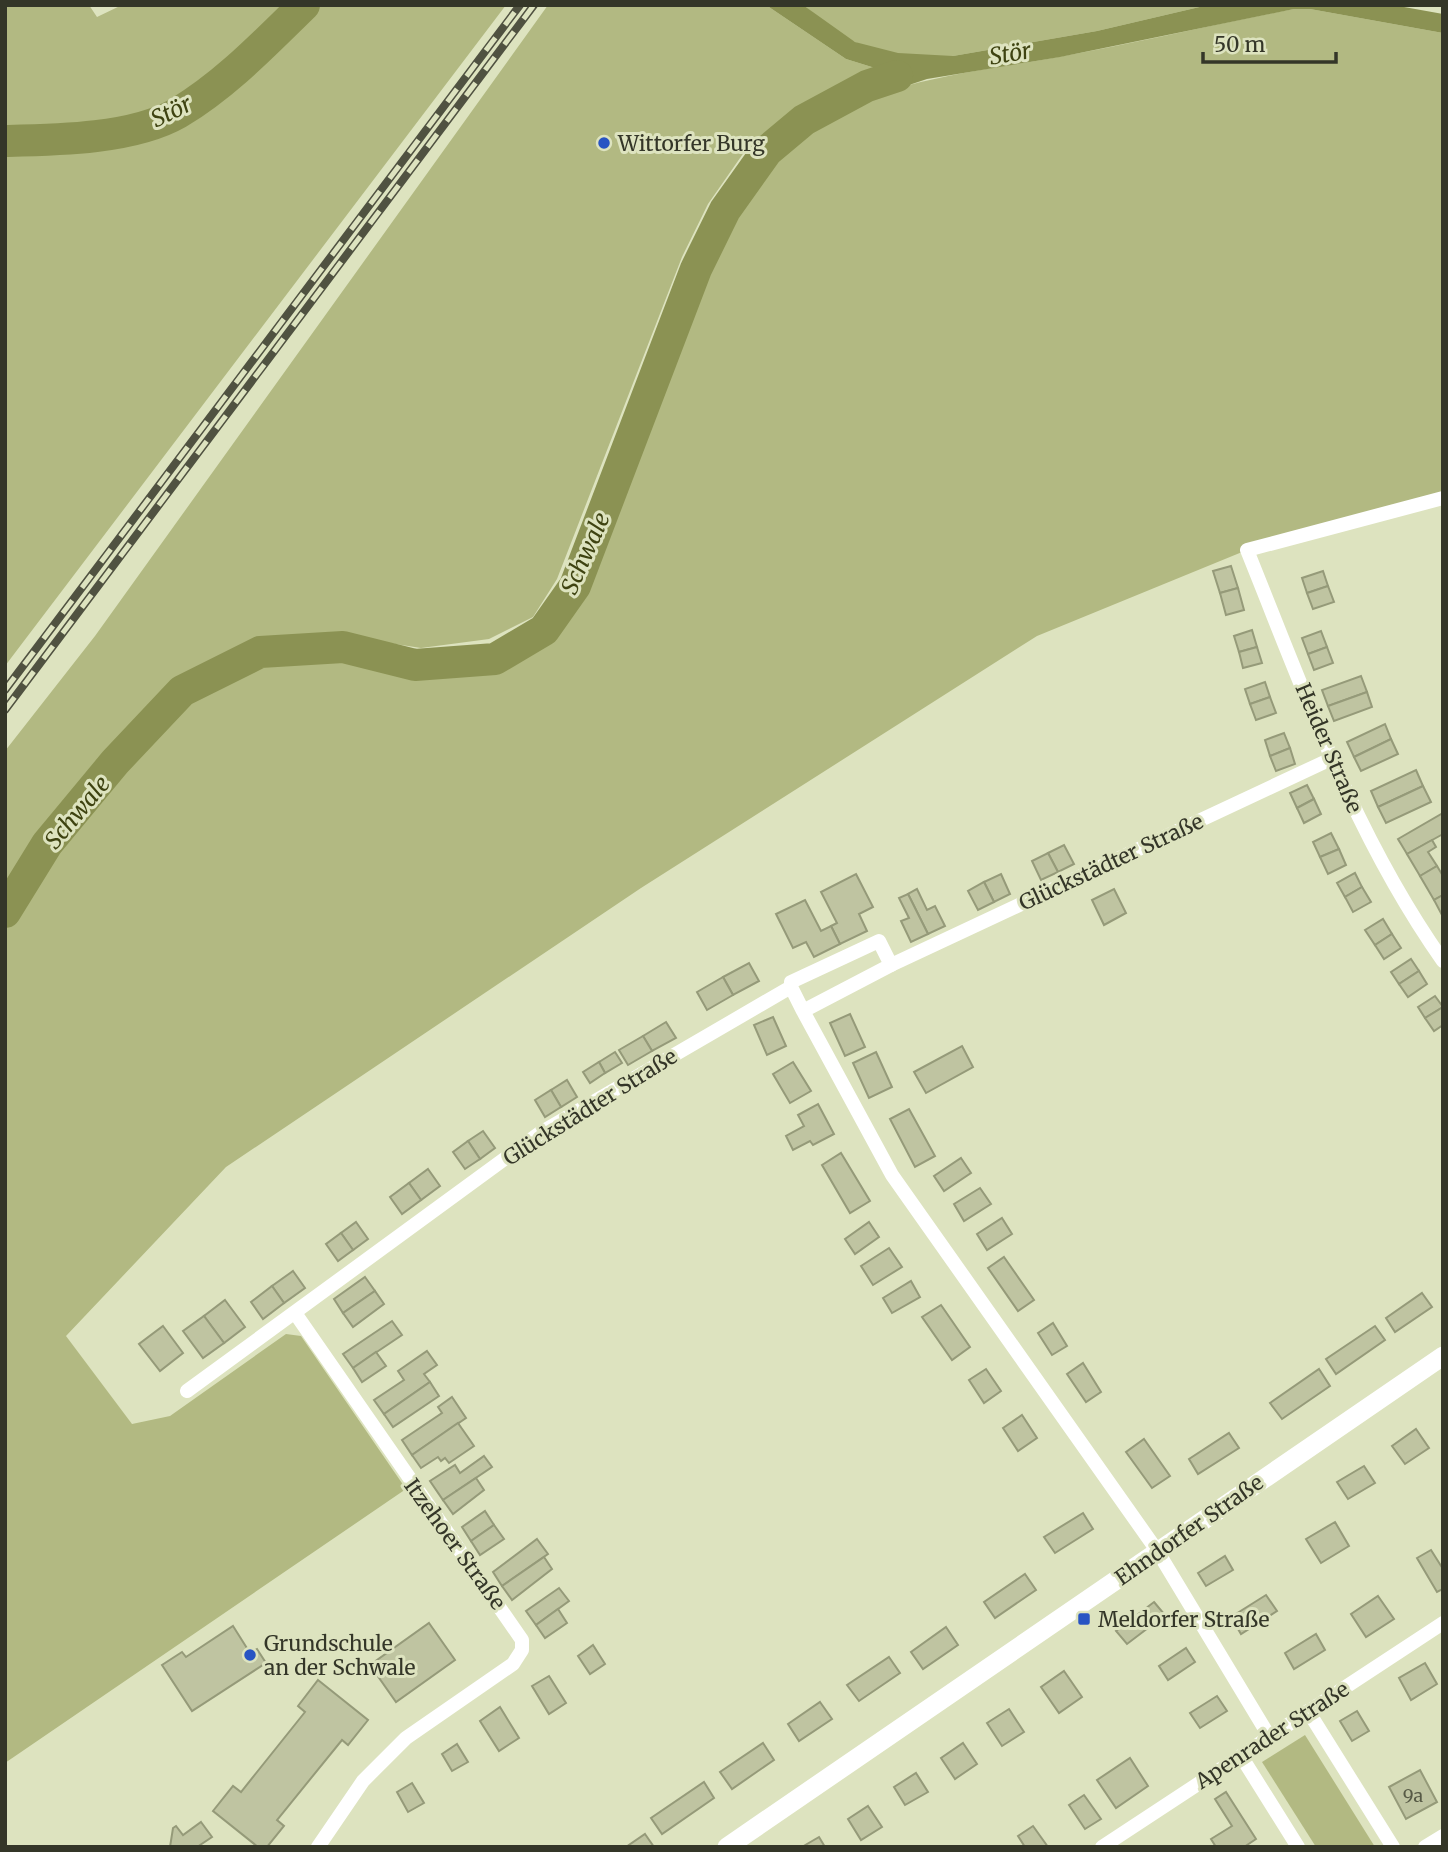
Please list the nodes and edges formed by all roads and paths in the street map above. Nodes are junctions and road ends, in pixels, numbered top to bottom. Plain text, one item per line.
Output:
1 (1443, 498) edge
2 (1331, 759) junction
3 (1443, 933) edge
4 (1427, 939) junction
5 (1443, 961) edge
6 (891, 965) junction
7 (791, 987) junction
8 (803, 1011) junction
9 (295, 1314) junction
10 (1443, 1356) edge
11 (187, 1391) dead end
12 (1158, 1552) junction
13 (1443, 1623) edge
14 (1308, 1711) junction
15 (1269, 1737) junction
16 (1241, 1755) junction
17 (1443, 1836) edge
18 (318, 1847) edge
19 (727, 1847) edge
20 (1102, 1847) edge
21 (1298, 1847) edge
22 (1393, 1847) edge
23 (1425, 1847) edge

1 - 2 street, Heider Straße
2 - 4 street, Heider Straße
2 - 6 street, Glückstädter Straße
3 - 4 street
4 - 5 street, Heider Straße
6 - 7 street, Glückstädter Straße
6 - 8 street, Glückstädter Straße
7 - 8 street
7 - 9 street, Glückstädter Straße
8 - 12 street
9 - 11 street
9 - 18 street, Itzehoer Straße
10 - 12 street, Ehndorfer Straße
12 - 15 street
12 - 19 street, Ehndorfer Straße
13 - 14 street, Apenrader Straße
14 - 15 street, Apenrader Straße
14 - 22 street
15 - 16 street, Apenrader Straße
16 - 20 street, Apenrader Straße
16 - 21 street
17 - 23 street

